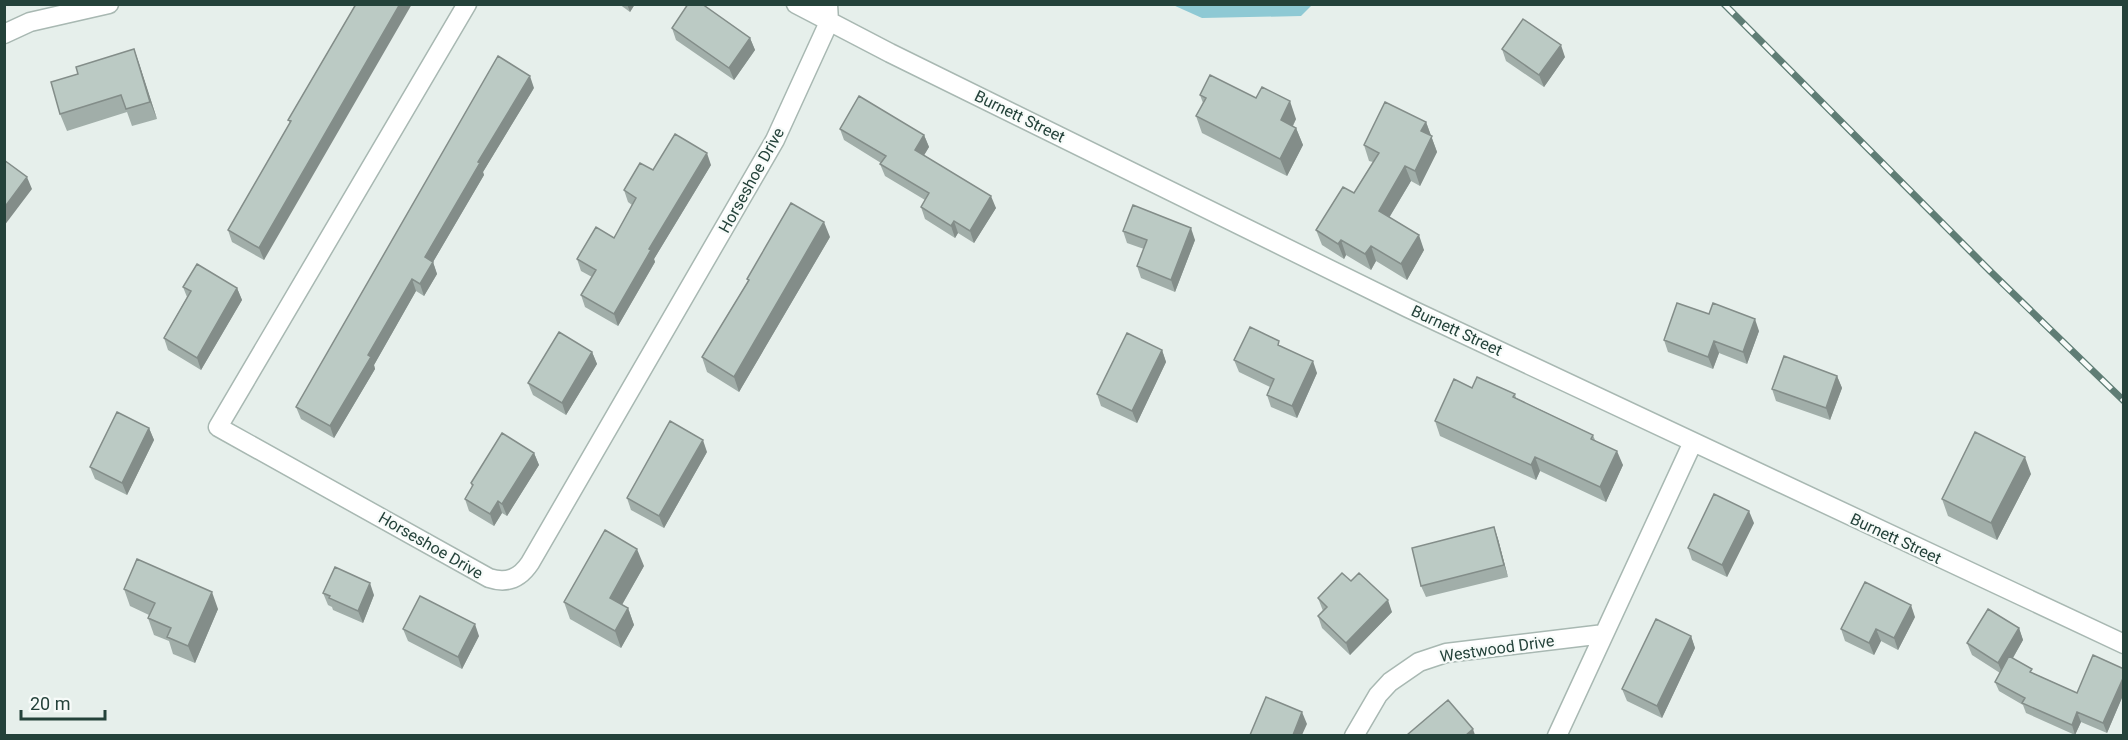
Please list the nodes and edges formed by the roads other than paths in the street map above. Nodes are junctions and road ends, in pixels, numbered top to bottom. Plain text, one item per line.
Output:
1 (109, 4) edge
2 (467, 4) edge
3 (795, 4) edge
4 (829, 14) edge
5 (4, 34) edge
6 (1693, 442) junction
7 (1604, 634) junction
8 (2124, 644) edge
9 (1354, 735) edge
10 (1557, 735) edge

1 - 5 street
2 - 4 street, Horseshoe Drive
3 - 4 street, Burnett Street
4 - 6 street, Burnett Street
6 - 7 street
6 - 8 street, Burnett Street
7 - 9 street, Westwood Drive
7 - 10 street

